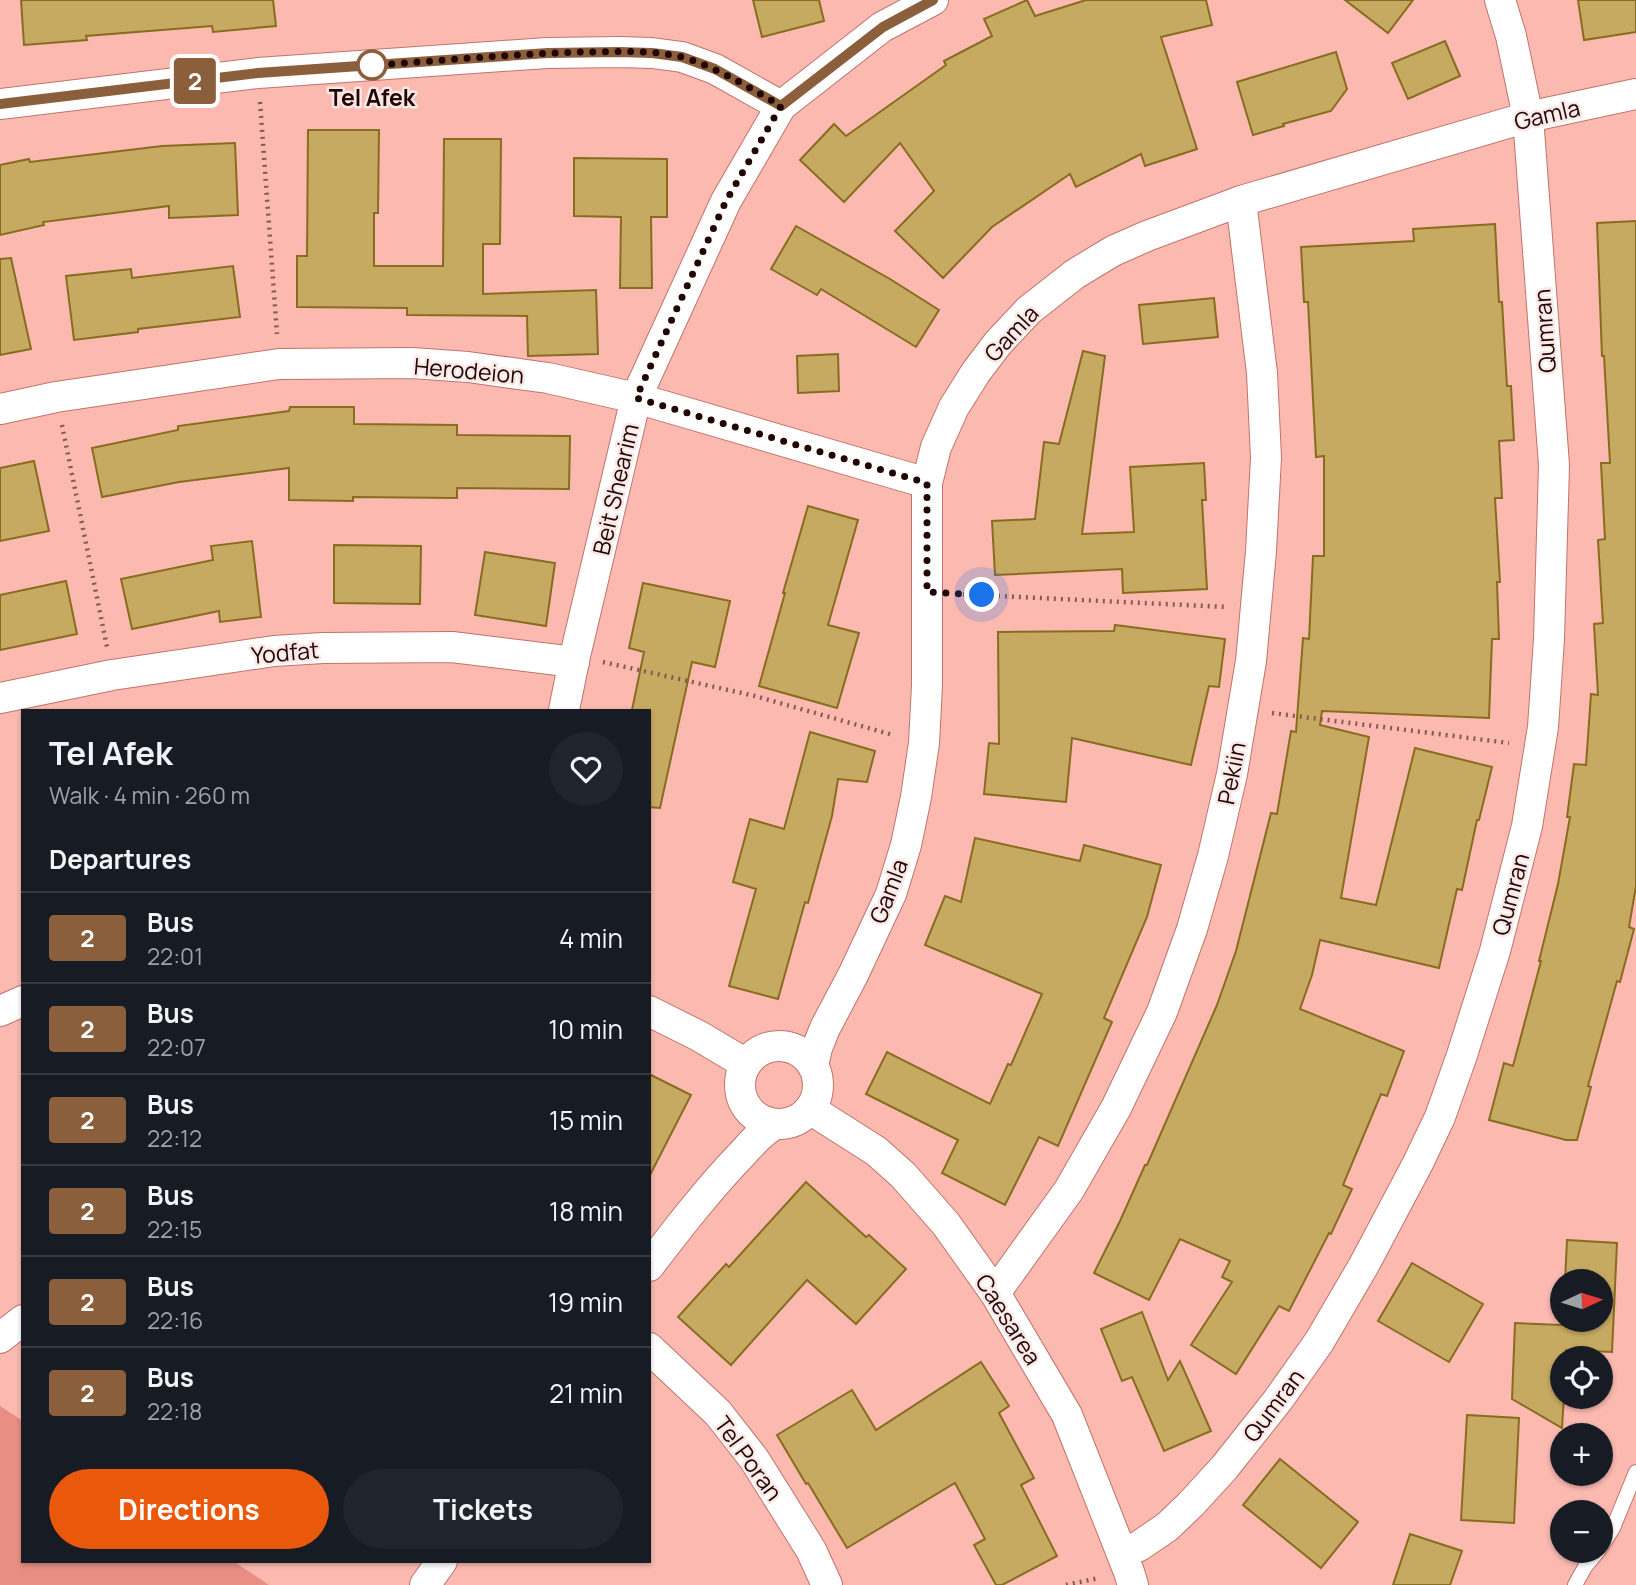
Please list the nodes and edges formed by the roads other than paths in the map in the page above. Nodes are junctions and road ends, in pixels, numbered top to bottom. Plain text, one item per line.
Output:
1 (933, 0) edge
2 (1500, 0) edge
3 (1636, 94) edge
4 (0, 104) edge
5 (781, 106) junction
6 (1528, 117) junction
7 (1241, 201) junction
8 (636, 398) junction
9 (0, 409) edge
10 (927, 483) junction
11 (574, 659) junction
12 (0, 698) edge
13 (564, 709) edge
14 (21, 1002) edge
15 (0, 1011) edge
16 (651, 1012) edge
17 (802, 1057) junction
18 (746, 1064) junction
19 (744, 1103) junction
20 (810, 1109) junction
21 (776, 1124) junction
22 (676, 1232) junction
23 (651, 1263) edge
24 (995, 1293) junction
25 (21, 1322) edge
26 (0, 1338) edge
27 (651, 1350) edge
28 (1636, 1472) edge
29 (1613, 1528) edge
30 (1122, 1554) junction
31 (441, 1563) edge
32 (1588, 1563) edge
33 (425, 1585) edge
34 (827, 1585) edge
35 (1133, 1585) edge
36 (1575, 1585) edge

1 - 5 street, Beit Shearim
2 - 6 street
3 - 6 street, Gamla
4 - 5 street
5 - 8 street, Beit Shearim
6 - 7 street, Gamla
6 - 30 street, Qumran
7 - 10 street, Gamla
7 - 24 street, Pekiin
8 - 9 street, Herodeion
8 - 10 street, Herodeion
8 - 11 street, Beit Shearim
10 - 17 street, Gamla
11 - 12 street, Yodfat
11 - 13 street, Beit Shearim
14 - 15 street
16 - 18 street
17 - 18 street
17 - 20 street
18 - 19 street
19 - 21 street
19 - 22 street
20 - 21 street
20 - 24 street, Caesarea
21 - 22 street
22 - 23 street
24 - 30 street, Caesarea
25 - 26 street
27 - 34 street, Tel Poran
28 - 29 lane
30 - 35 street, Caesarea
31 - 33 street
32 - 36 lane

